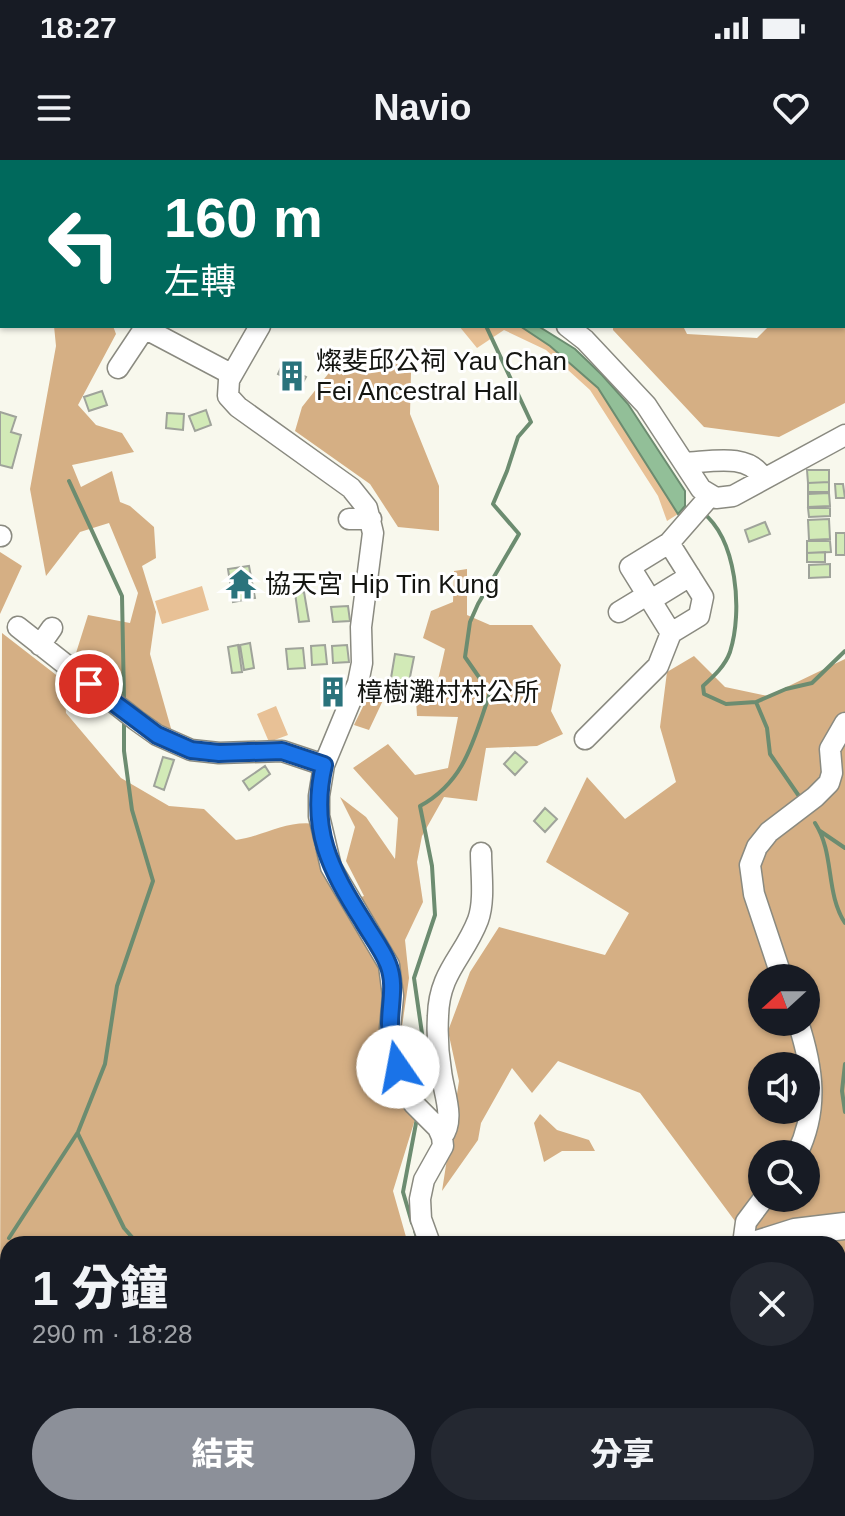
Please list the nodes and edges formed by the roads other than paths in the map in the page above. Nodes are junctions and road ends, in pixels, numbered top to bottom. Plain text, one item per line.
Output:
1 (144, 328) edge
2 (147, 328) edge
3 (259, 328) edge
4 (570, 328) edge
5 (118, 368) dead end
6 (231, 374) junction
7 (845, 435) edge
8 (684, 463) junction
9 (763, 478) junction
10 (708, 498) junction
11 (349, 519) dead end
12 (371, 519) junction
13 (669, 543) junction
14 (690, 576) junction
15 (649, 598) junction
16 (619, 612) dead end
17 (18, 627) dead end
18 (52, 628) dead end
19 (671, 633) junction
20 (40, 645) junction
21 (845, 723) edge
22 (585, 739) dead end
23 (324, 765) junction
24 (481, 853) dead end
25 (777, 964) edge
26 (802, 1036) edge
27 (438, 1130) junction
28 (802, 1140) edge
29 (754, 1212) edge
30 (845, 1226) edge
31 (427, 1236) edge
32 (744, 1236) edge
33 (782, 1236) edge

1 - 5 street
2 - 6 street
3 - 6 street
4 - 8 street
6 - 12 street
7 - 9 street
8 - 9 street
8 - 10 street
9 - 10 street
10 - 13 street
11 - 12 street
12 - 23 street
13 - 14 street
13 - 15 street
14 - 15 street
14 - 19 street
15 - 16 street
15 - 19 street
17 - 20 street
18 - 20 street
19 - 22 street
20 - 23 street
21 - 25 street
23 - 27 street
24 - 27 street
26 - 28 street
27 - 31 street
29 - 32 street
30 - 33 main road

